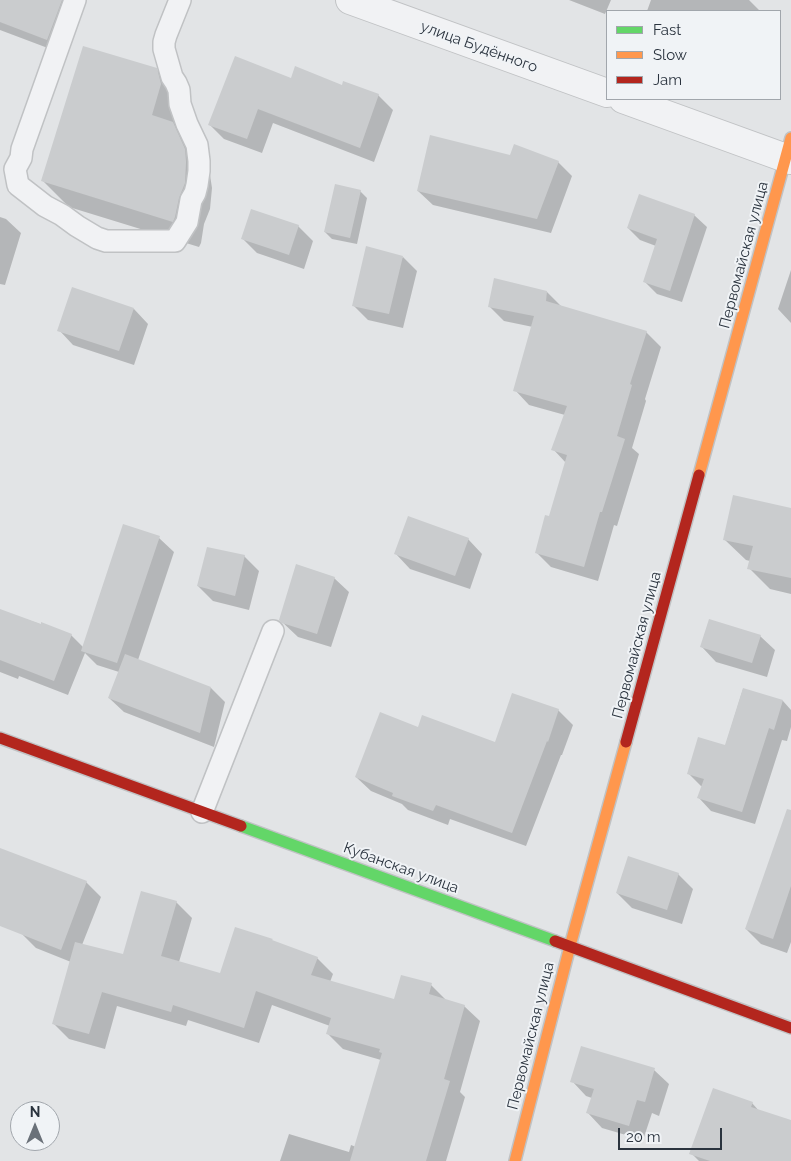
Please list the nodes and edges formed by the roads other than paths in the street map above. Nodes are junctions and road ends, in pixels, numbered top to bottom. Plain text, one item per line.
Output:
1 (75, 0) edge
2 (180, 0) edge
3 (350, 0) edge
4 (606, 93) edge
5 (626, 100) edge
6 (789, 152) edge
7 (273, 631) dead end
8 (0, 738) edge
9 (202, 812) junction
10 (570, 946) junction
11 (791, 1028) edge
12 (515, 1161) edge

1 - 2 lane
3 - 4 street, улица Будённого
5 - 6 street
6 - 10 street, Первомайская улица
7 - 9 lane
8 - 9 street, Кубанская улица
9 - 10 street, Кубанская улица
10 - 11 street, Кубанская улица
10 - 12 street, Первомайская улица

